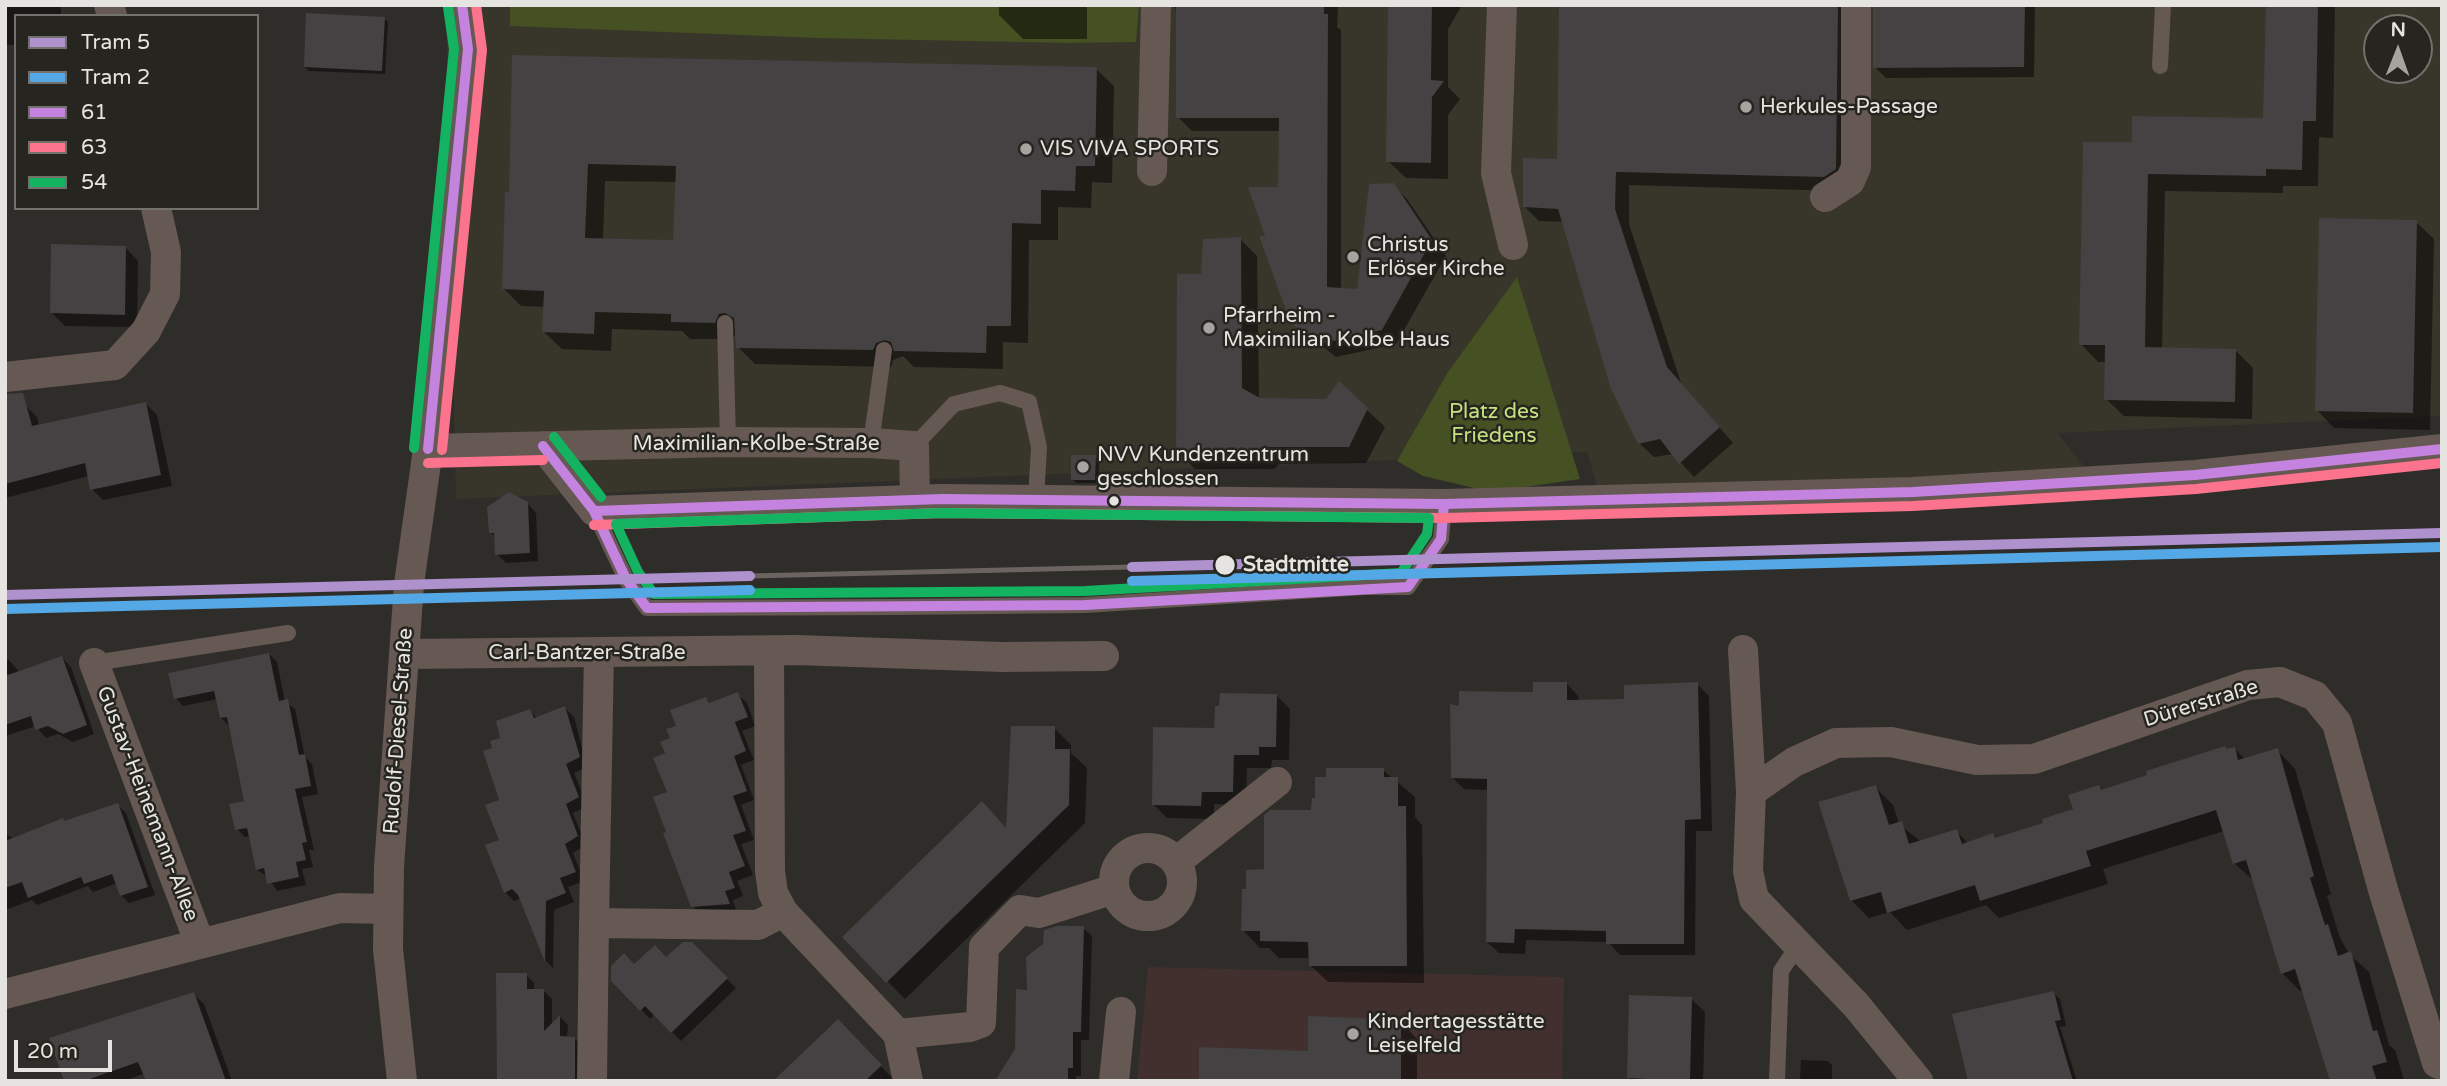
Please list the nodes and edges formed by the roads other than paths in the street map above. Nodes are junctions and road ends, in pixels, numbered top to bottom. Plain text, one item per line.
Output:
1 (462, 5) edge
2 (1156, 5) edge
3 (1502, 5) edge
4 (1856, 5) edge
5 (2162, 5) edge
6 (2160, 66) dead end
7 (1152, 171) dead end
8 (1825, 197) dead end
9 (156, 210) edge
10 (1513, 244) dead end
11 (725, 323) dead end
12 (884, 350) dead end
13 (5, 377) edge
14 (728, 442) junction
15 (871, 443) junction
16 (543, 446) junction
17 (914, 446) junction
18 (428, 449) junction
19 (2442, 449) edge
20 (1036, 499) junction
21 (915, 500) junction
22 (1444, 504) junction
23 (594, 511) junction
24 (288, 633) dead end
25 (1743, 650) dead end
26 (769, 651) junction
27 (599, 653) junction
28 (405, 654) junction
29 (1104, 656) dead end
30 (94, 663) joint
31 (1278, 782) dead end
32 (1751, 792) junction
33 (1176, 862) junction
34 (1114, 889) junction
35 (387, 909) junction
36 (783, 912) junction
37 (594, 923) junction
38 (200, 944) junction
39 (1797, 947) junction
40 (5, 994) edge
41 (1121, 1012) dead end
42 (891, 1028) junction
43 (2442, 1065) edge
44 (402, 1081) edge
45 (592, 1081) edge
46 (908, 1081) edge
47 (1114, 1081) edge
48 (1777, 1081) edge
49 (1918, 1081) edge

1 - 18 street, Rudolf-Diesel-Straße
2 - 7 street
3 - 10 street
4 - 8 street
5 - 6 lane
9 - 13 street
11 - 14 lane
12 - 15 lane
14 - 15 street, Maximilian-Kolbe-Straße
14 - 16 street, Maximilian-Kolbe-Straße
15 - 17 street, Maximilian-Kolbe-Straße
16 - 18 street, Maximilian-Kolbe-Straße
16 - 23 street
17 - 20 lane
17 - 21 street
18 - 28 street, Rudolf-Diesel-Straße
19 - 22 street
20 - 21 street
20 - 22 street
21 - 23 street
22 - 23 lane
24 - 30 lane
25 - 32 street
26 - 27 street, Carl-Bantzer-Straße
26 - 29 street, Carl-Bantzer-Straße
26 - 36 street
27 - 28 street, Carl-Bantzer-Straße
27 - 37 street
28 - 35 street, Rudolf-Diesel-Straße
30 - 38 street, Gustav-Heinemann-Allee
31 - 33 street
32 - 39 street
32 - 43 street, Dürerstraße
33 - 34 street
33 - 34 street
34 - 42 street
35 - 38 street, Gustav-Heinemann-Allee
35 - 44 street, Rudolf-Diesel-Straße
36 - 37 street
36 - 42 street
37 - 45 street
38 - 40 street, Gustav-Heinemann-Allee
39 - 48 lane
39 - 49 street
41 - 47 street
42 - 46 street

